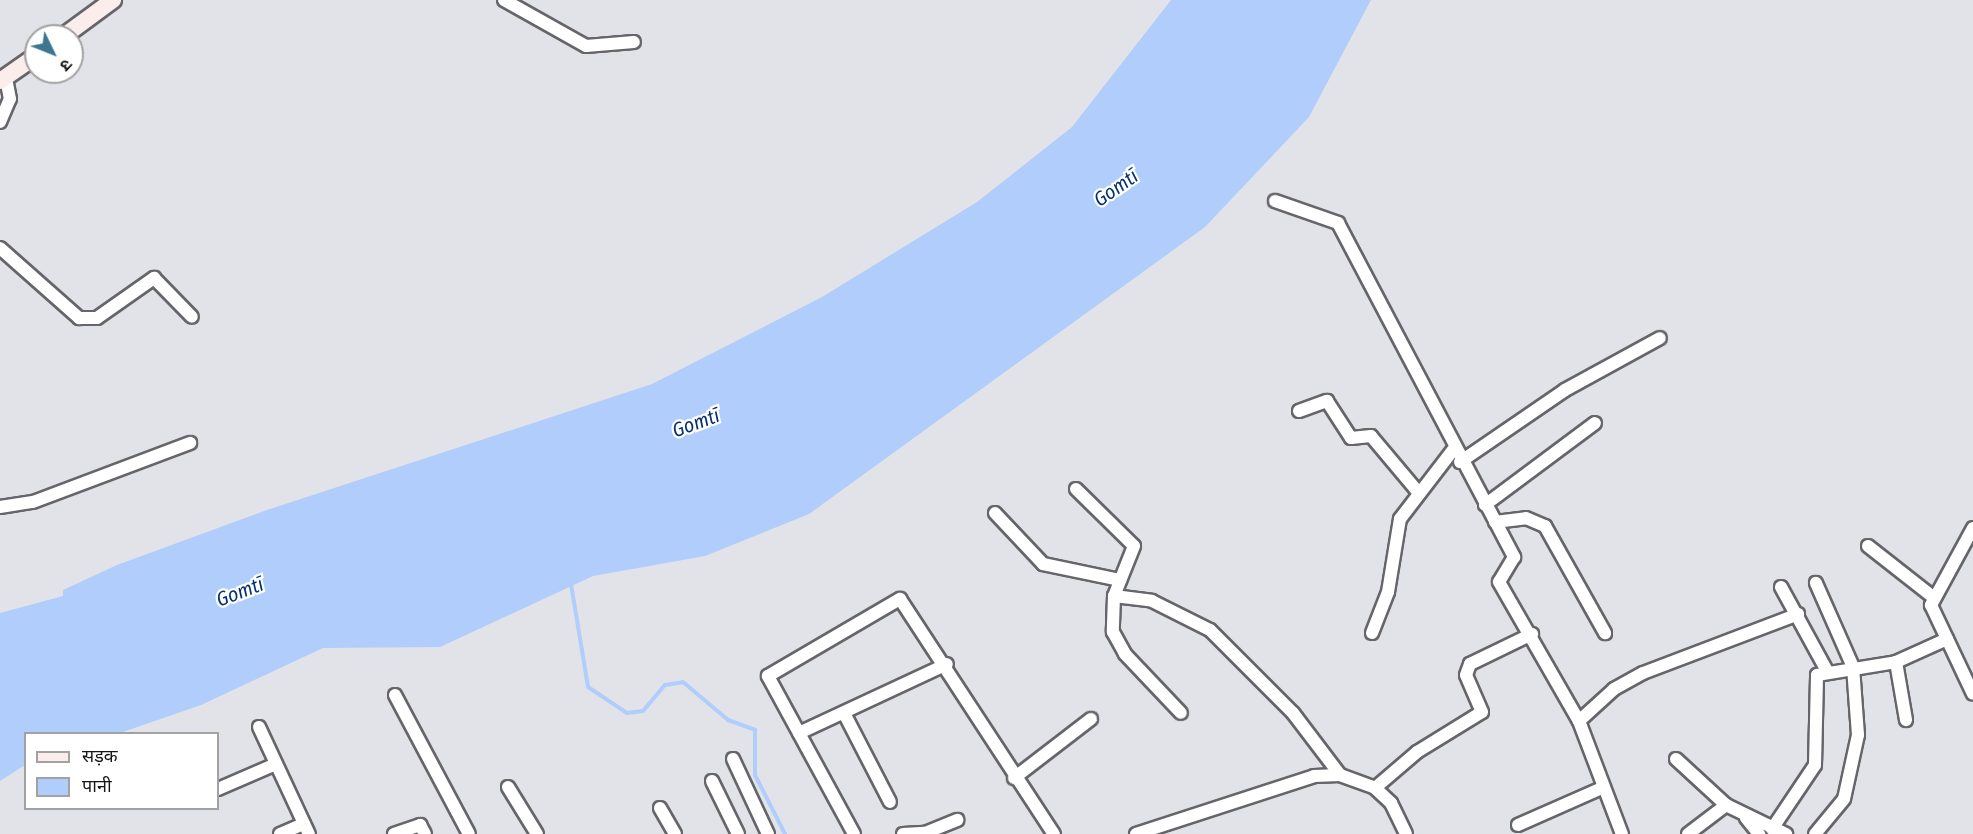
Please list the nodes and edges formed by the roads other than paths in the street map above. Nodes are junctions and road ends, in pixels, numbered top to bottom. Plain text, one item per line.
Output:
1 (113, 0) edge
2 (513, 2) edge
3 (80, 24) edge
4 (634, 42) dead end
5 (24, 65) edge
6 (3, 80) edge
7 (0, 122) edge
8 (1275, 201) dead end
9 (0, 248) edge
10 (192, 317) dead end
11 (1660, 338) dead end
12 (1299, 411) dead end
13 (1595, 423) dead end
14 (190, 443) dead end
15 (1453, 450) junction
16 (1460, 462) junction
17 (1076, 489) dead end
18 (1419, 492) junction
19 (1485, 505) junction
20 (0, 507) edge
21 (995, 513) dead end
22 (1495, 522) junction
23 (1973, 528) edge
24 (1868, 546) dead end
25 (1120, 580) junction
26 (1816, 584) dead end
27 (1781, 587) dead end
28 (1114, 596) junction
29 (1933, 597) junction
30 (1798, 614) junction
31 (1372, 633) dead end
32 (1605, 633) dead end
33 (1532, 634) junction
34 (1947, 639) junction
35 (1896, 662) junction
36 (948, 664) junction
37 (1853, 668) junction
38 (1827, 671) junction
39 (1973, 694) edge
40 (395, 695) dead end
41 (844, 713) junction
42 (1181, 713) dead end
43 (1091, 719) dead end
44 (1906, 720) dead end
45 (1579, 721) junction
46 (259, 727) dead end
47 (799, 734) junction
48 (733, 759) dead end
49 (1676, 759) dead end
50 (276, 764) junction
51 (1340, 775) junction
52 (1014, 778) junction
53 (712, 781) dead end
54 (508, 787) dead end
55 (1375, 788) junction
56 (219, 789) edge
57 (1602, 789) junction
58 (890, 802) dead end
59 (1726, 805) junction
60 (660, 808) dead end
61 (1744, 815) junction
62 (958, 820) dead end
63 (1518, 825) dead end
64 (307, 829) edge
65 (1772, 829) junction
66 (1620, 833) edge
67 (280, 834) edge
68 (394, 834) edge
69 (425, 834) edge
70 (469, 834) edge
71 (537, 834) edge
72 (675, 834) edge
73 (738, 834) edge
74 (768, 834) edge
75 (854, 834) edge
76 (903, 834) edge
77 (1054, 834) edge
78 (1136, 834) edge
79 (1406, 834) edge
80 (1688, 834) edge
81 (1759, 834) edge
82 (1786, 834) edge
83 (1815, 834) edge

1 - 3 main road
2 - 4 street
5 - 6 main road
6 - 7 street
8 - 15 street
9 - 10 street
11 - 16 street
12 - 18 street
13 - 19 street
14 - 20 street
15 - 16 street
15 - 18 street
16 - 19 street
17 - 25 street
18 - 31 street
19 - 22 street
21 - 25 street
22 - 32 street
22 - 33 street
23 - 29 street
24 - 29 street
25 - 28 street
26 - 37 street
27 - 30 street
28 - 42 street
28 - 51 street
29 - 34 street
30 - 38 street
30 - 45 street
33 - 45 street
33 - 55 street
34 - 35 street
34 - 39 street
35 - 37 street
35 - 44 street
36 - 41 street
36 - 47 street
36 - 52 street
37 - 38 street
37 - 83 street
38 - 65 street
40 - 70 street
41 - 47 street
41 - 58 street
43 - 52 street
45 - 57 street
46 - 50 street
47 - 75 street
48 - 74 street
49 - 59 street
50 - 56 street
50 - 64 street
51 - 55 street
51 - 78 street
52 - 77 street
53 - 73 street
54 - 71 street
55 - 79 street
57 - 63 street
57 - 66 street
59 - 61 street
59 - 80 street
60 - 72 street
61 - 65 street
61 - 81 street
62 - 76 street
64 - 67 street
65 - 82 street
68 - 69 street

